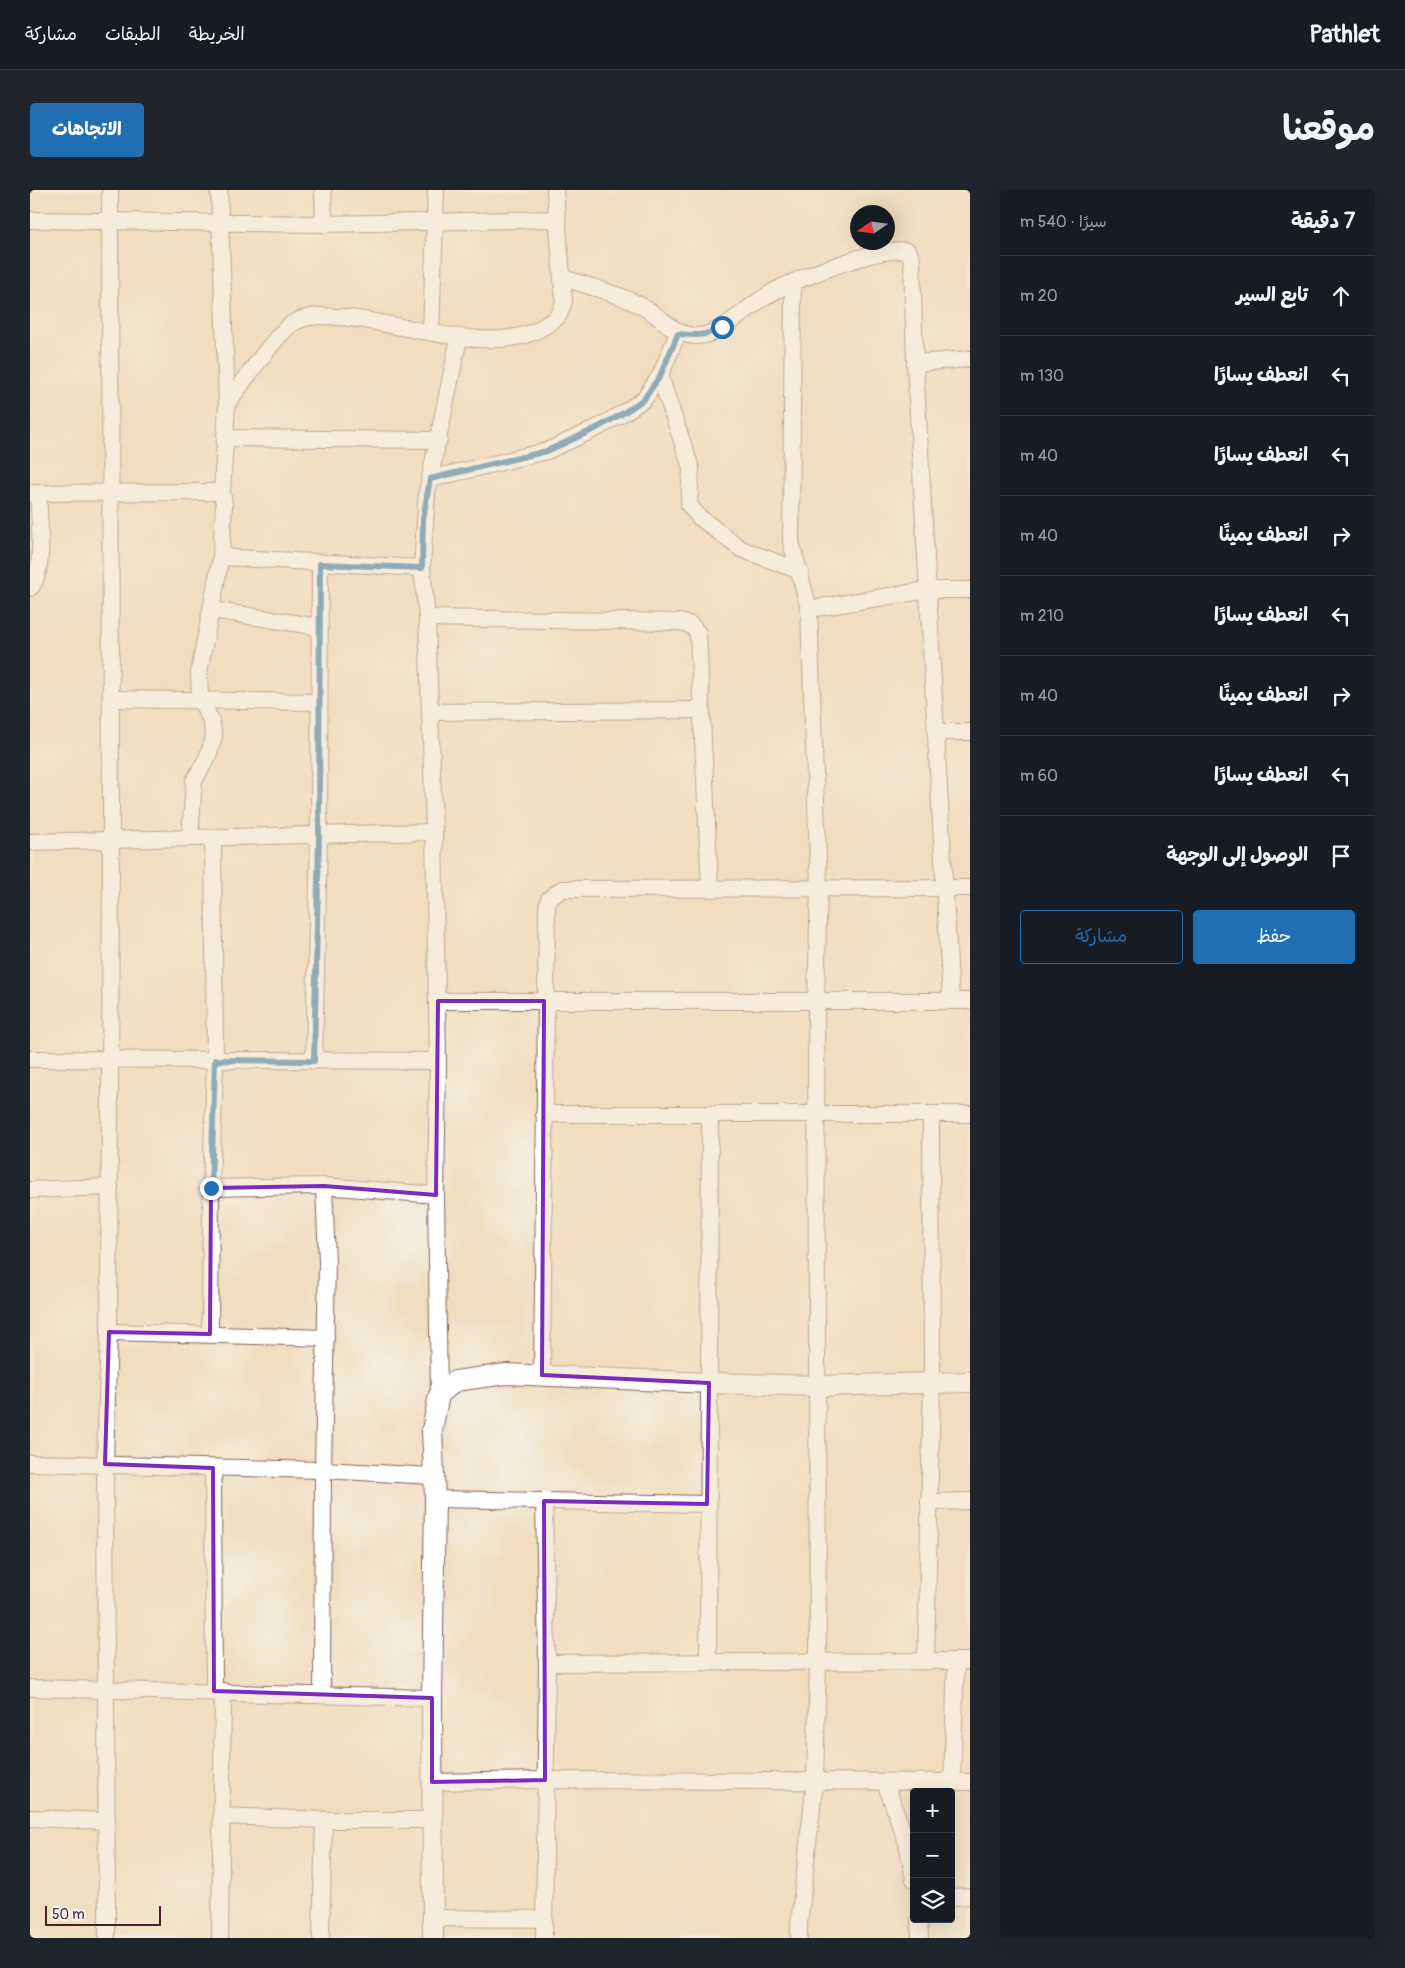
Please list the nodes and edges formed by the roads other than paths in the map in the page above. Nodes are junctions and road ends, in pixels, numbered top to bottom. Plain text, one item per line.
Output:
1 (110, 190) edge
2 (219, 190) edge
3 (323, 190) edge
4 (436, 190) edge
5 (555, 190) edge
6 (557, 219) junction
7 (30, 220) edge
8 (110, 220) junction
9 (219, 223) junction
10 (436, 223) junction
11 (324, 224) junction
12 (563, 278) junction
13 (793, 284) junction
14 (431, 332) junction
15 (678, 334) junction
16 (459, 338) junction
17 (970, 359) edge
18 (915, 363) junction
19 (660, 376) junction
20 (227, 404) junction
21 (225, 438) junction
22 (440, 440) junction
23 (430, 479) junction
24 (222, 492) junction
25 (34, 493) edge
26 (111, 493) junction
27 (221, 557) junction
28 (320, 564) junction
29 (422, 568) junction
30 (800, 571) junction
31 (30, 588) edge
32 (928, 590) junction
33 (970, 590) edge
34 (809, 609) junction
35 (212, 610) junction
36 (427, 618) junction
37 (319, 627) junction
38 (111, 699) junction
39 (200, 700) junction
40 (319, 702) junction
41 (700, 710) junction
42 (430, 712) junction
43 (936, 732) junction
44 (970, 732) edge
45 (434, 832) junction
46 (319, 835) junction
47 (190, 838) junction
48 (213, 838) junction
49 (111, 840) junction
50 (30, 842) edge
51 (819, 887) junction
52 (710, 888) junction
53 (945, 888) junction
54 (970, 888) edge
55 (816, 1000) junction
56 (438, 1001) junction
57 (544, 1001) junction
58 (951, 1001) junction
59 (970, 1001) edge
60 (30, 1059) edge
61 (110, 1060) junction
62 (215, 1060) junction
63 (314, 1061) junction
64 (438, 1061) junction
65 (544, 1114) junction
66 (817, 1114) junction
67 (931, 1114) junction
68 (970, 1114) edge
69 (710, 1115) junction
70 (324, 1186) junction
71 (110, 1187) junction
72 (211, 1188) junction
73 (30, 1190) edge
74 (436, 1195) junction
75 (109, 1332) junction
76 (210, 1334) junction
77 (326, 1338) junction
78 (542, 1375) junction
79 (932, 1382) junction
80 (970, 1382) edge
81 (709, 1384) junction
82 (817, 1386) junction
83 (439, 1395) junction
84 (30, 1463) edge
85 (105, 1464) junction
86 (212, 1468) junction
87 (322, 1470) junction
88 (433, 1476) junction
89 (435, 1499) junction
90 (544, 1501) junction
91 (970, 1501) edge
92 (929, 1502) junction
93 (707, 1504) junction
94 (708, 1660) junction
95 (818, 1660) junction
96 (926, 1660) junction
97 (963, 1661) edge
98 (547, 1663) junction
99 (30, 1688) edge
100 (108, 1688) junction
101 (218, 1691) junction
102 (322, 1694) junction
103 (432, 1698) junction
104 (545, 1780) junction
105 (815, 1781) junction
106 (432, 1782) junction
107 (885, 1782) junction
108 (952, 1782) junction
109 (970, 1782) edge
110 (222, 1816) junction
111 (30, 1818) edge
112 (107, 1820) junction
113 (324, 1820) junction
114 (432, 1820) junction
115 (914, 1878) edge
116 (970, 1896) edge
117 (955, 1897) edge
118 (544, 1919) junction
119 (919, 1923) edge
120 (433, 1928) edge
121 (106, 1938) edge
122 (220, 1938) edge
123 (322, 1938) edge
124 (544, 1938) edge
125 (799, 1938) edge
126 (920, 1938) edge

1 - 8 street
2 - 9 street
3 - 11 street
4 - 10 street
5 - 6 street
6 - 10 street
6 - 12 street
7 - 8 street
8 - 9 street
8 - 26 street
9 - 11 street
9 - 20 street
10 - 11 street
10 - 14 street
12 - 15 street
12 - 16 street
13 - 15 street
13 - 18 street
13 - 30 street
14 - 16 street
14 - 20 street
15 - 19 street
16 - 22 street
17 - 18 street
18 - 32 street
19 - 23 street
19 - 30 street
20 - 21 street
21 - 22 street
21 - 24 street
22 - 23 street
23 - 29 street
24 - 26 street
24 - 27 street
25 - 26 street
25 - 31 street
26 - 38 street
27 - 28 street
27 - 35 street
28 - 29 street
28 - 37 street
29 - 36 street
30 - 34 street
32 - 33 street
32 - 34 street
32 - 43 street
34 - 51 street
35 - 37 street
35 - 39 street
36 - 41 street
36 - 42 street
37 - 40 street
38 - 39 street
38 - 49 street
39 - 40 street
39 - 47 street
40 - 46 street
41 - 42 street
41 - 52 street
42 - 45 street
43 - 44 street
43 - 53 street
45 - 46 street
45 - 56 street
46 - 48 street
46 - 63 street
47 - 48 street
47 - 49 street
48 - 62 street
49 - 50 street
49 - 61 street
51 - 52 street
51 - 53 street
51 - 55 street
52 - 57 street
53 - 54 street
53 - 58 street
55 - 57 street
55 - 58 street
55 - 66 street
56 - 57 street
56 - 64 street
57 - 65 street
58 - 59 street
60 - 61 street
61 - 62 street
61 - 71 street
62 - 63 street
62 - 72 street
63 - 64 street
64 - 74 street
65 - 69 street
65 - 78 street
66 - 67 street
66 - 69 street
66 - 82 street
67 - 68 street
67 - 79 street
69 - 81 street
70 - 72 street
70 - 74 street
70 - 77 street
71 - 73 street
71 - 75 street
72 - 76 street
74 - 83 street
75 - 76 street
75 - 85 street
76 - 77 street
77 - 87 street
78 - 81 street
78 - 83 street
79 - 80 street
79 - 82 street
79 - 92 street
81 - 82 street
81 - 93 street
82 - 95 street
83 - 88 street
84 - 85 street
85 - 86 street
85 - 100 street
86 - 87 street
86 - 101 street
87 - 88 street
87 - 102 street
88 - 89 street
89 - 90 street
89 - 103 street
90 - 93 street
90 - 98 street
91 - 92 street
92 - 96 street
93 - 94 street
94 - 95 street
94 - 98 street
95 - 96 street
95 - 105 street
96 - 97 street
97 - 108 street
98 - 104 street
99 - 100 street
100 - 101 street
100 - 112 street
101 - 102 street
101 - 110 street
102 - 103 street
103 - 106 street
104 - 105 street
104 - 106 street
104 - 118 street
105 - 107 street
105 - 125 street
106 - 114 street
107 - 108 street
107 - 115 street
108 - 109 street
110 - 113 street
110 - 122 street
111 - 112 street
112 - 121 street
113 - 114 street
113 - 123 street
114 - 120 street
116 - 117 street
118 - 120 street
118 - 124 street
119 - 126 street

